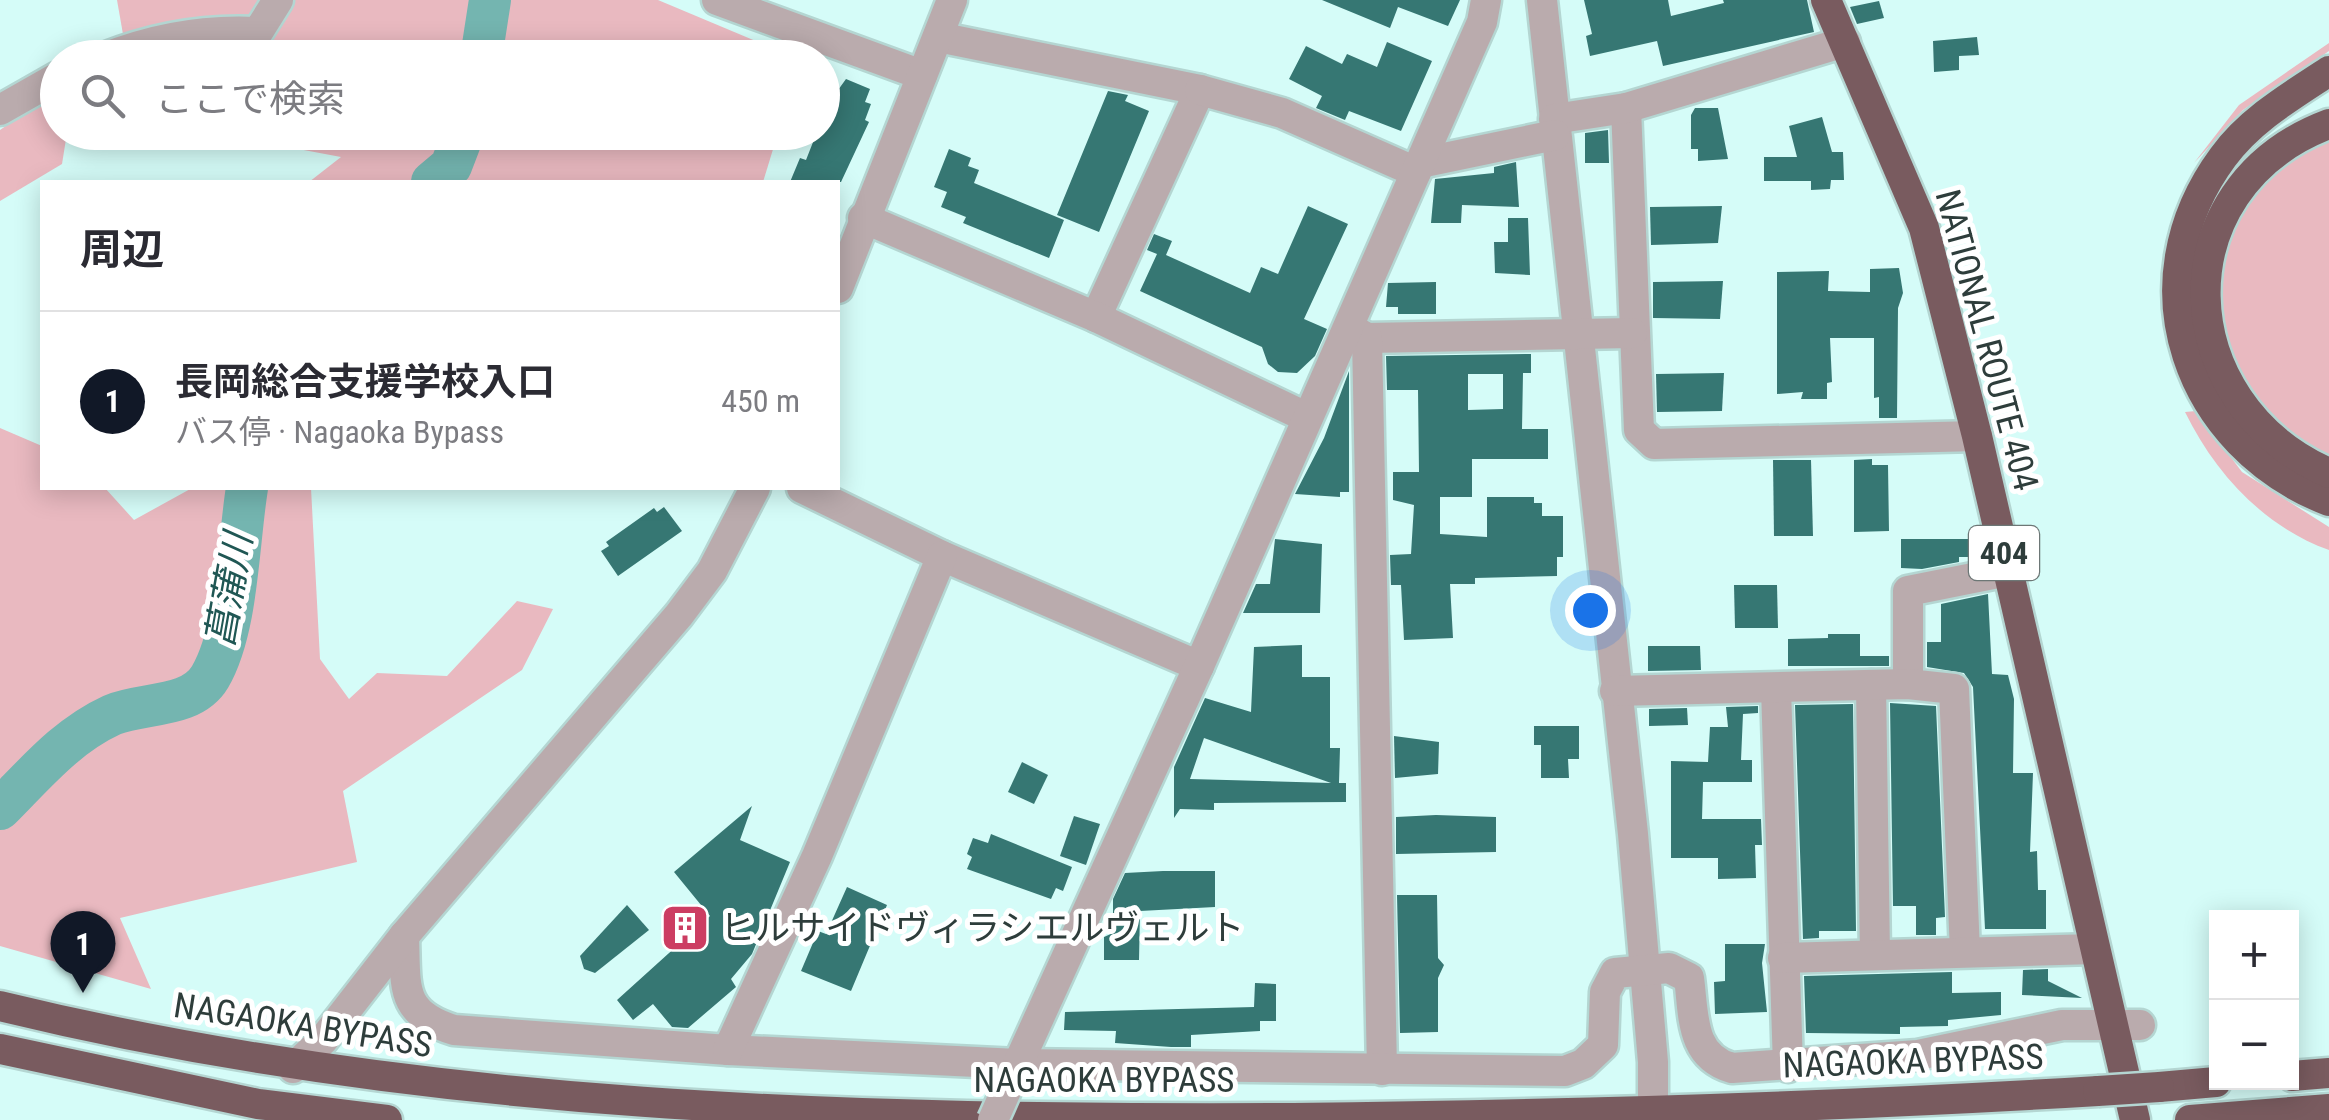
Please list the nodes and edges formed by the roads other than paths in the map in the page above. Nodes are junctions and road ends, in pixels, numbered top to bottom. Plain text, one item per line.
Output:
1 (278, 0) edge
2 (717, 0) edge
3 (952, 0) edge
4 (1486, 0) edge
5 (1542, 0) edge
6 (1826, 0) edge
7 (938, 37) junction
8 (163, 40) edge
9 (826, 40) edge
10 (1845, 42) junction
11 (840, 45) edge
12 (2329, 71) edge
13 (922, 75) junction
14 (40, 87) edge
15 (1200, 90) junction
16 (1626, 108) junction
17 (0, 110) edge
18 (2329, 124) edge
19 (1554, 127) junction
20 (1418, 168) junction
21 (863, 218) junction
22 (840, 282) edge
23 (1096, 318) junction
24 (1358, 333) junction
25 (1577, 333) junction
26 (1632, 333) junction
27 (1306, 417) junction
28 (1977, 436) junction
29 (2329, 473) edge
30 (754, 490) edge
31 (806, 490) edge
32 (2329, 501) edge
33 (942, 556) junction
34 (2008, 571) junction
35 (1199, 666) junction
36 (1908, 684) junction
37 (1871, 685) junction
38 (1776, 688) junction
39 (1615, 692) junction
40 (404, 936) junction
41 (2095, 949) junction
42 (1965, 952) junction
43 (1876, 954) junction
44 (1783, 958) junction
45 (1646, 970) junction
46 (0, 1006) edge
47 (2127, 1026) junction
48 (0, 1048) edge
49 (728, 1050) junction
50 (1788, 1067) junction
51 (294, 1068) junction
52 (1015, 1069) junction
53 (1382, 1070) junction
54 (2329, 1073) edge
55 (2299, 1075) edge
56 (2209, 1083) edge
57 (1654, 1109) junction
58 (2329, 1110) edge
59 (386, 1120) edge
60 (994, 1120) edge
61 (2135, 1120) edge
62 (2190, 1120) edge

1 - 8 street
2 - 9 street
3 - 7 street
4 - 20 street
5 - 19 street
6 - 10 highway, NATIONAL ROUTE 404 / 404
7 - 13 street
7 - 15 street
10 - 16 street
10 - 28 highway, NATIONAL ROUTE 404 / 404
11 - 13 street
12 - 32 highway
13 - 21 street
14 - 17 street
15 - 20 street
15 - 23 street
16 - 19 street
16 - 26 street
18 - 29 highway
19 - 20 street
19 - 25 street
20 - 24 street
21 - 22 street
21 - 23 street
23 - 27 street
24 - 25 street
24 - 27 street
24 - 53 street
25 - 26 street
25 - 39 street
26 - 28 street
27 - 35 street
28 - 34 highway, NATIONAL ROUTE 404 / 404
30 - 40 street
31 - 33 street
33 - 35 street
33 - 49 street
34 - 36 street
34 - 41 highway, NATIONAL ROUTE 404 / 404
35 - 52 street
36 - 37 street
36 - 42 street
37 - 38 street
37 - 43 street
38 - 39 street
38 - 44 street
39 - 45 street
40 - 49 street
40 - 51 street
41 - 42 street
41 - 47 highway, NATIONAL ROUTE 404 / 404
42 - 43 street
43 - 44 street
44 - 50 street
45 - 50 street
45 - 53 street
45 - 57 street
46 - 51 highway, NAGAOKA BYPASS
47 - 50 street
47 - 61 highway, NATIONAL ROUTE 404 / 404
48 - 59 highway
49 - 52 street
51 - 57 highway, NAGAOKA BYPASS
52 - 53 street
52 - 60 street, bridge
54 - 55 highway
56 - 57 highway, NAGAOKA BYPASS, bridge
58 - 62 highway

